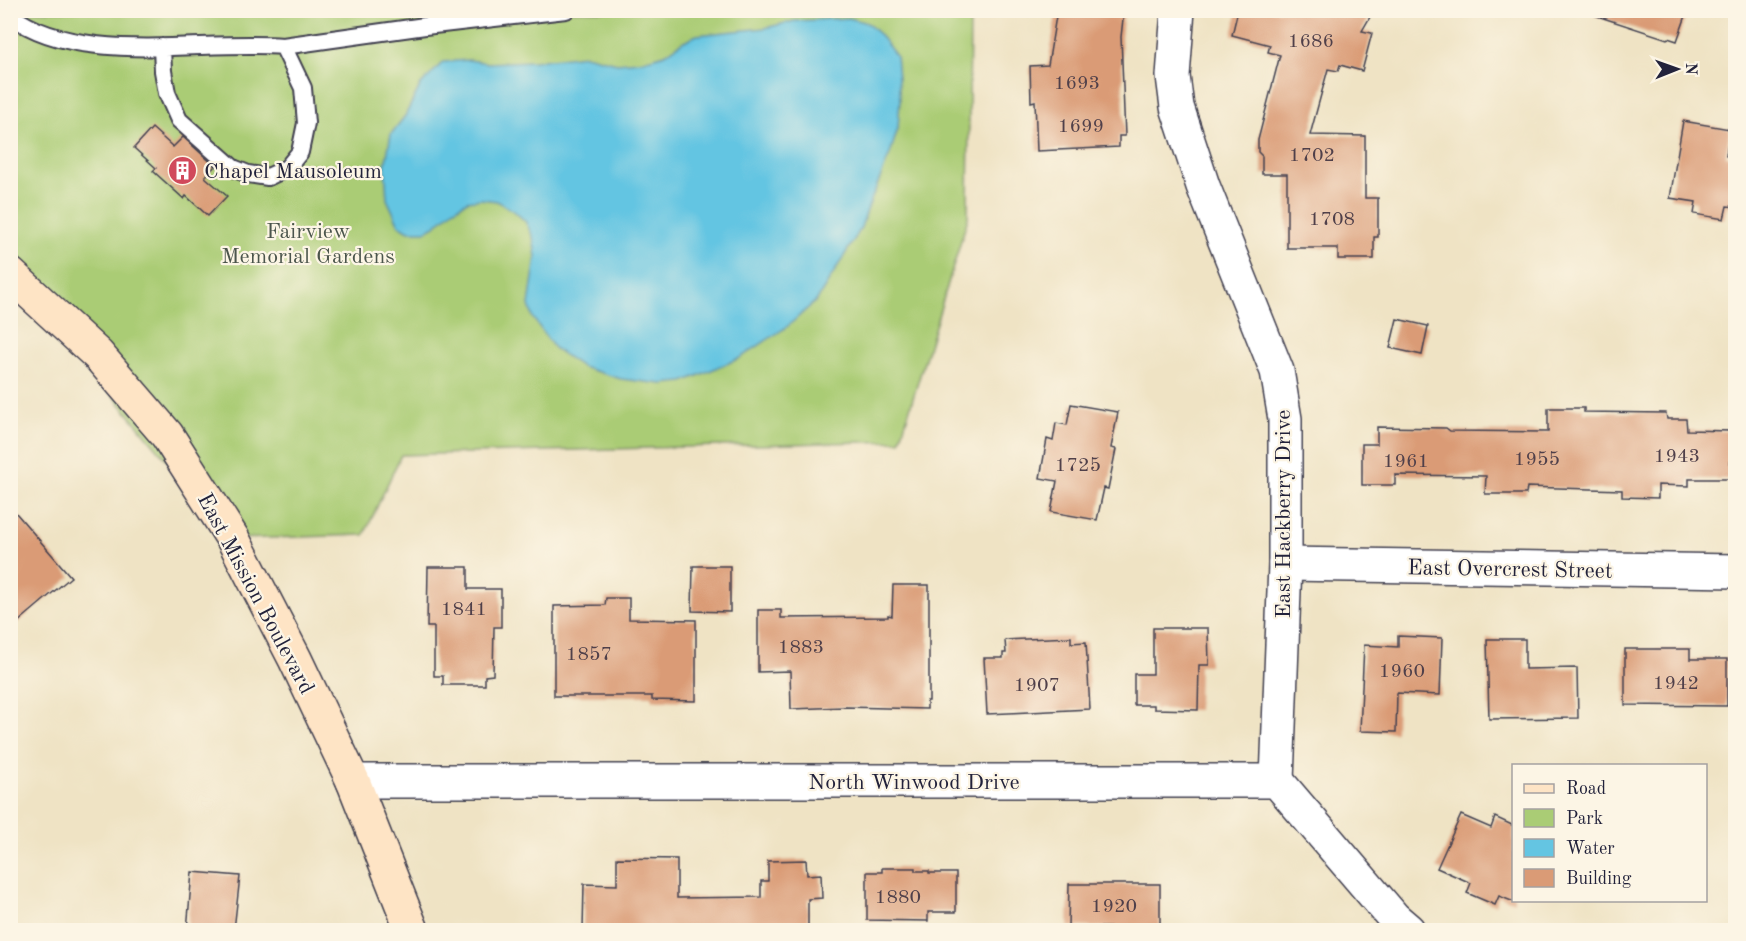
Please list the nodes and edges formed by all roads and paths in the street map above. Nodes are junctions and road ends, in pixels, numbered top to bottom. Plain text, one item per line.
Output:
1 (566, 10) edge
2 (1178, 10) edge
3 (10, 15) edge
4 (283, 46) junction
5 (162, 47) junction
6 (10, 274) edge
7 (1285, 564) junction
8 (1736, 571) edge
9 (352, 781) junction
10 (1277, 781) junction
11 (412, 930) edge
12 (1408, 930) edge

1 - 4 lane
2 - 7 street, East Hackberry Drive
3 - 5 lane
4 - 5 lane
4 - 5 lane
6 - 9 main road, East Mission Boulevard
7 - 8 street, East Overcrest Street
7 - 10 street, East Hackberry Drive
9 - 10 street, North Winwood Drive
9 - 11 main road, East Mission Boulevard
10 - 12 street

